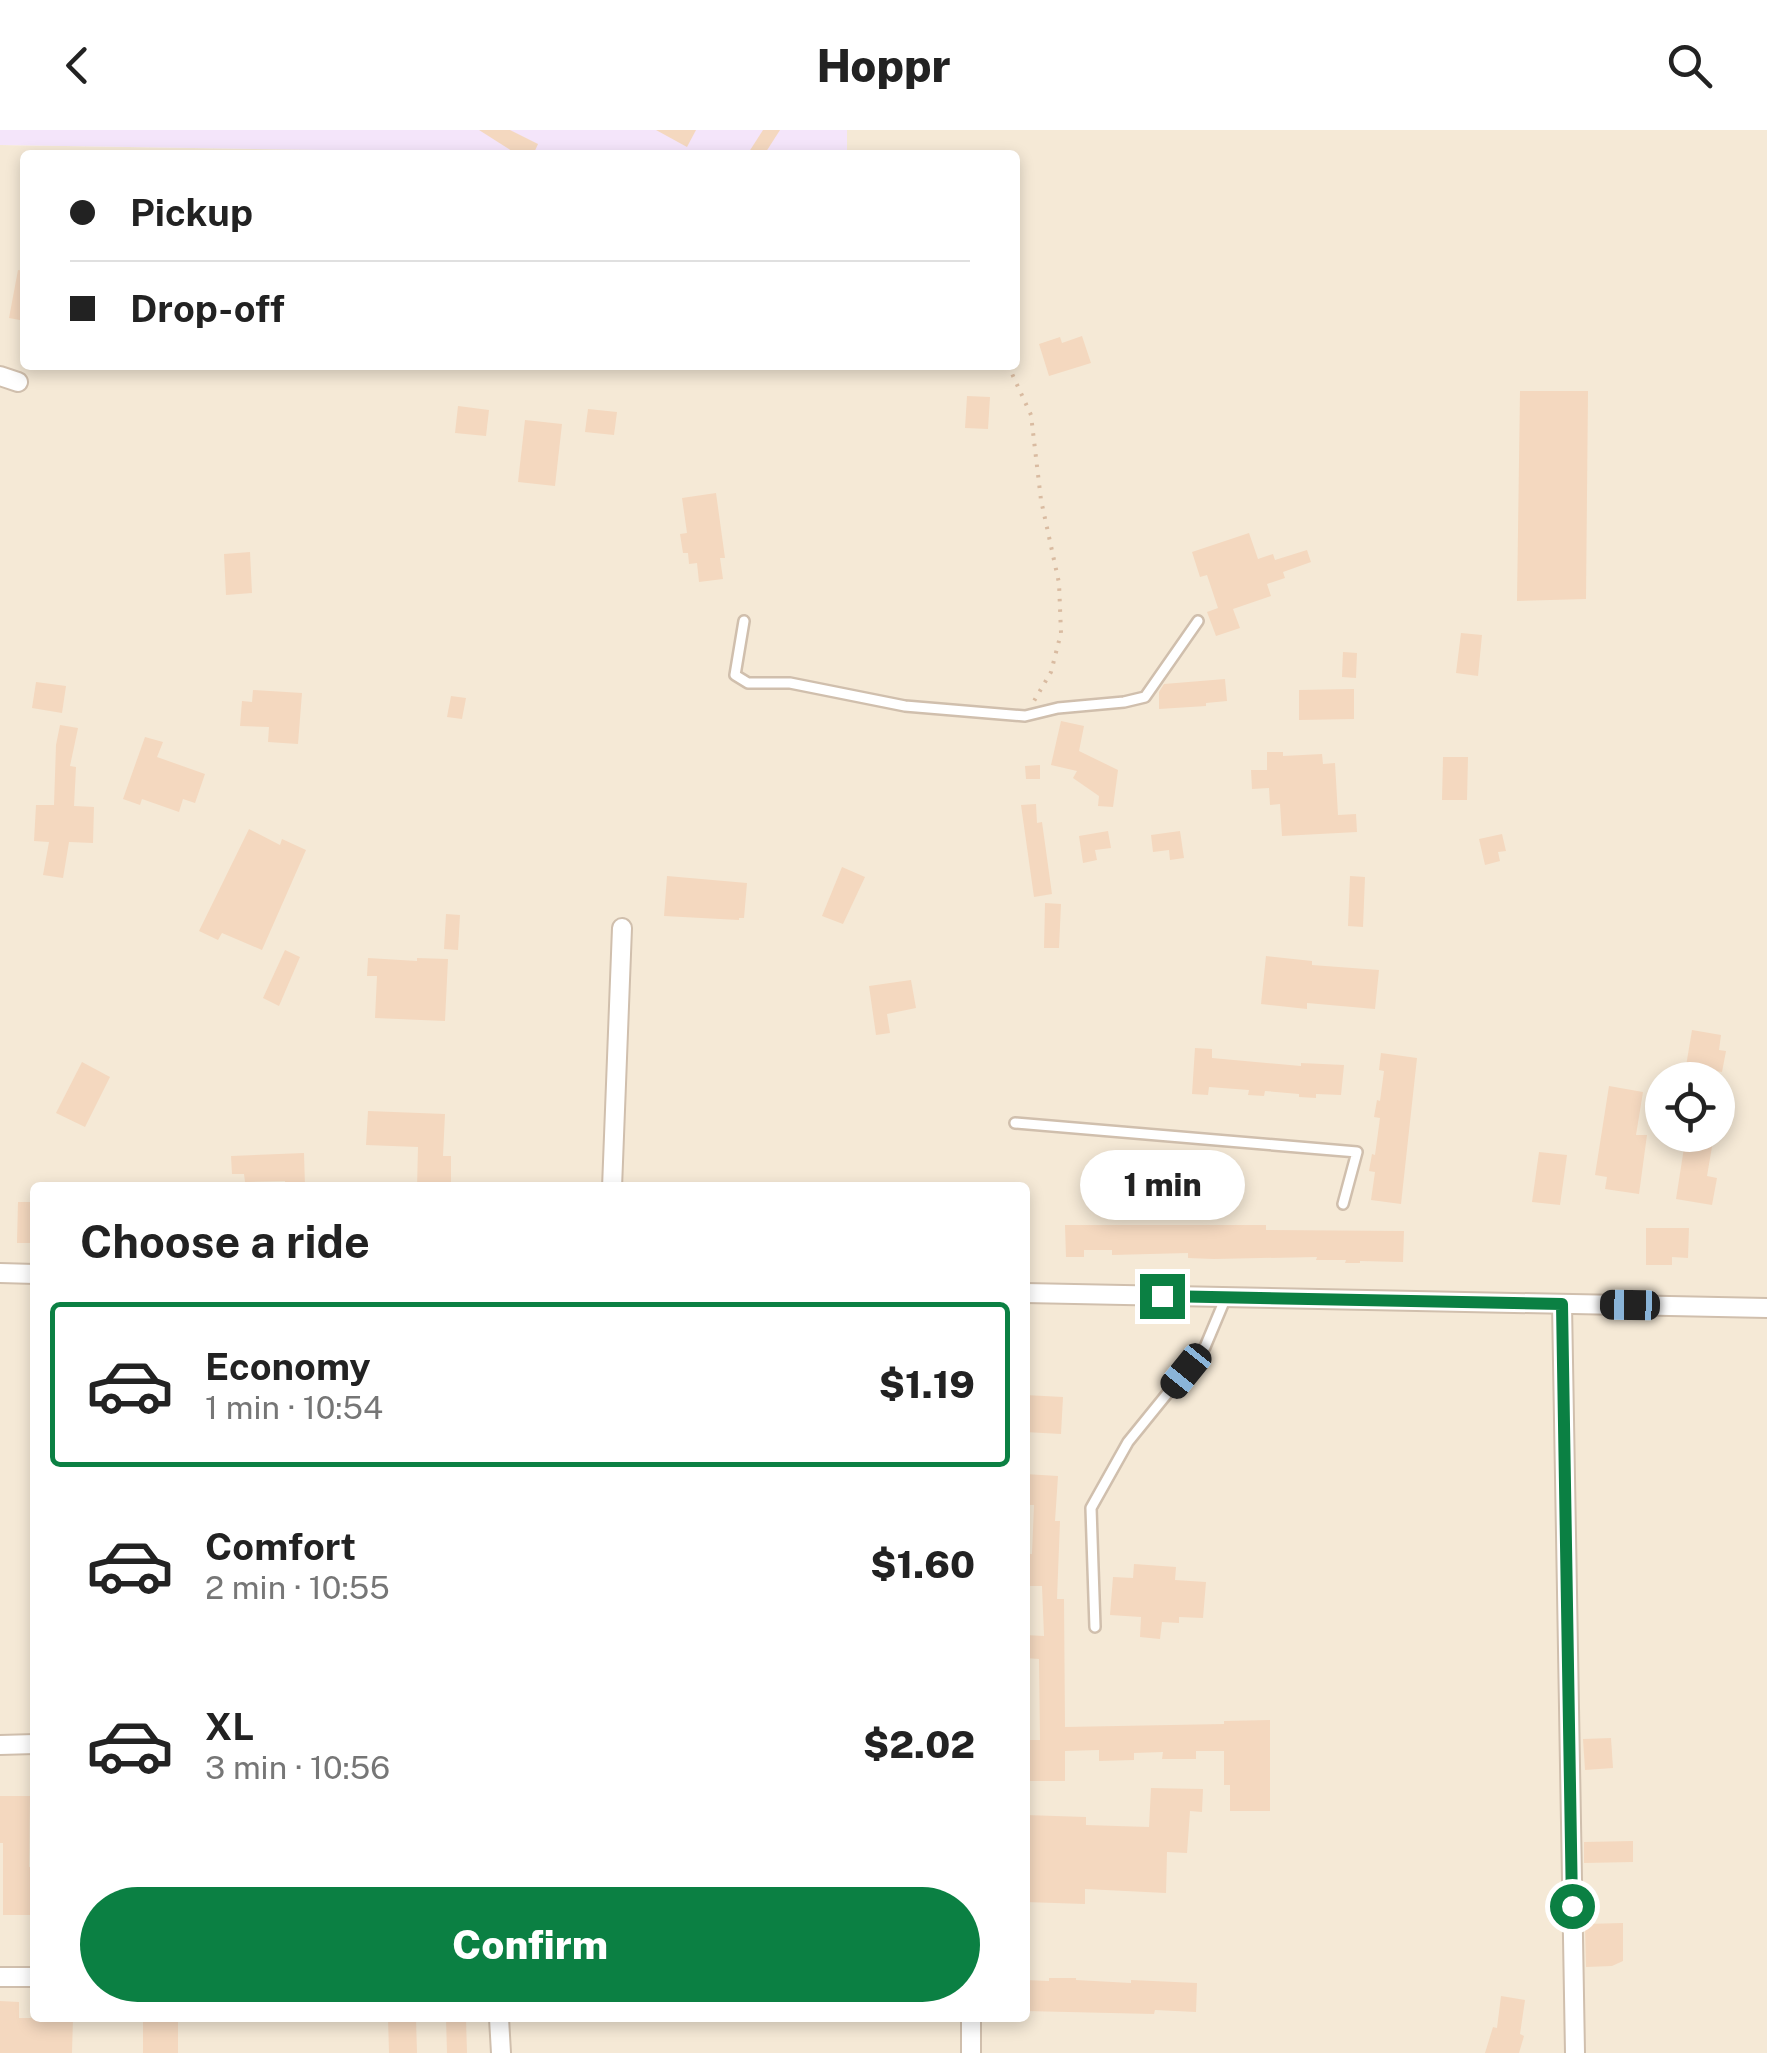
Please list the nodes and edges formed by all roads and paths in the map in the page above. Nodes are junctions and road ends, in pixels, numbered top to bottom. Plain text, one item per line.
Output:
1 (1010, 370) edge
2 (744, 622) dead end
3 (1198, 622) dead end
4 (1026, 716) junction
5 (622, 928) dead end
6 (1015, 1123) dead end
7 (612, 1182) edge
8 (1343, 1204) dead end
9 (0, 1273) edge
10 (30, 1274) edge
11 (1030, 1293) edge
12 (1226, 1297) junction
13 (1562, 1304) junction
14 (1767, 1308) edge
15 (1095, 1627) dead end
16 (30, 1744) edge
17 (0, 1745) edge
18 (0, 1977) edge
19 (30, 1978) edge
20 (499, 2022) edge
21 (972, 2022) edge
22 (502, 2053) edge
23 (971, 2053) edge
24 (1575, 2053) edge

1 - 4 path
2 - 4 lane
3 - 4 lane
5 - 7 street
6 - 8 lane
9 - 10 street
11 - 12 street
12 - 13 street
12 - 15 lane
13 - 14 street
13 - 24 street
16 - 17 street
18 - 19 street
20 - 22 street
21 - 23 street

